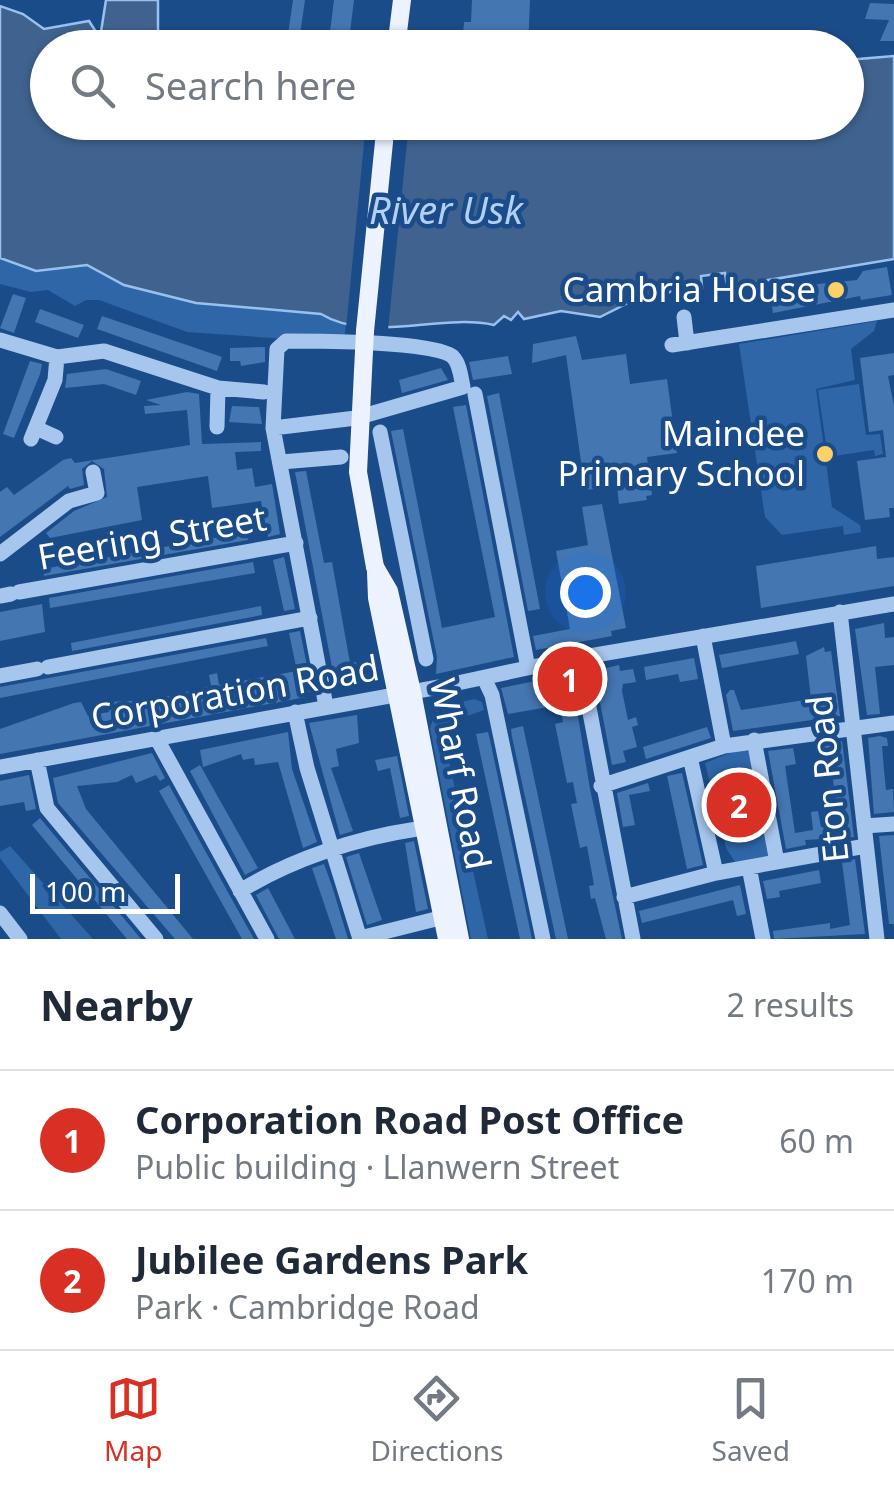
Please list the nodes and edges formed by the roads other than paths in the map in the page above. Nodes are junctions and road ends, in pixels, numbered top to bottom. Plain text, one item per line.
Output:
1 (402, 0) edge
2 (398, 30) edge
3 (384, 140) edge
4 (894, 310) edge
5 (684, 317) dead end
6 (0, 340) edge
7 (57, 357) junction
8 (218, 388) junction
9 (264, 392) dead end
10 (476, 394) dead end
11 (217, 427) dead end
12 (273, 428) junction
13 (380, 432) dead end
14 (56, 438) dead end
15 (341, 457) dead end
16 (281, 462) junction
17 (93, 472) dead end
18 (296, 543) junction
19 (0, 554) edge
20 (10, 594) edge
21 (894, 604) edge
22 (840, 612) junction
23 (310, 618) junction
24 (703, 636) junction
25 (426, 659) dead end
26 (580, 660) junction
27 (528, 668) junction
28 (0, 676) edge
29 (484, 678) junction
30 (405, 693) junction
31 (326, 706) junction
32 (294, 712) junction
33 (894, 724) edge
34 (852, 726) junction
35 (157, 739) junction
36 (754, 740) junction
37 (724, 746) junction
38 (690, 757) junction
39 (37, 760) junction
40 (0, 766) edge
41 (601, 786) junction
42 (894, 824) edge
43 (864, 826) junction
44 (417, 829) dead end
45 (866, 846) junction
46 (332, 852) junction
47 (777, 862) junction
48 (749, 867) junction
49 (716, 874) junction
50 (240, 891) junction
51 (624, 898) junction
52 (0, 914) edge
53 (436, 919) dead end
54 (360, 938) edge
55 (20, 939) edge
56 (156, 939) edge
57 (267, 939) edge
58 (448, 939) edge
59 (460, 939) edge
60 (543, 939) edge
61 (633, 939) edge
62 (763, 939) edge
63 (876, 939) edge

1 - 2 main road
3 - 30 main road, Wharf Road, bridge
4 - 5 street
6 - 7 street
7 - 8 street
7 - 14 street
8 - 9 street
8 - 11 street
10 - 27 street
12 - 12 street
12 - 16 street
13 - 25 street
15 - 16 street
16 - 18 street
17 - 19 street
18 - 20 street, Feering Street
18 - 23 street
21 - 22 street, Corporation Road
22 - 24 street, Corporation Road
22 - 34 street, Eton Road
23 - 28 street
23 - 31 street
24 - 26 street, Corporation Road
24 - 37 street
26 - 27 street, Corporation Road
26 - 41 street
27 - 29 street, Corporation Road
29 - 30 street, Corporation Road
29 - 60 street
30 - 31 street, Corporation Road
30 - 58 main road, Wharf Road
30 - 59 main road, Wharf Road
31 - 32 street, Corporation Road
32 - 35 street, Corporation Road
32 - 46 street
33 - 34 street
34 - 36 street
34 - 43 street, Eton Road
35 - 39 street, Corporation Road
35 - 50 street
36 - 37 street
36 - 47 street
37 - 38 street
38 - 41 street
38 - 49 street
39 - 40 street, Corporation Road
39 - 56 street
41 - 51 street
42 - 43 street
43 - 45 street, Eton Road
44 - 46 street
45 - 47 street
45 - 63 street, Eton Road
46 - 50 street
46 - 54 street
47 - 48 street
48 - 49 street
48 - 62 street
49 - 51 street
50 - 57 street
51 - 61 street
52 - 55 street
53 - 54 street

